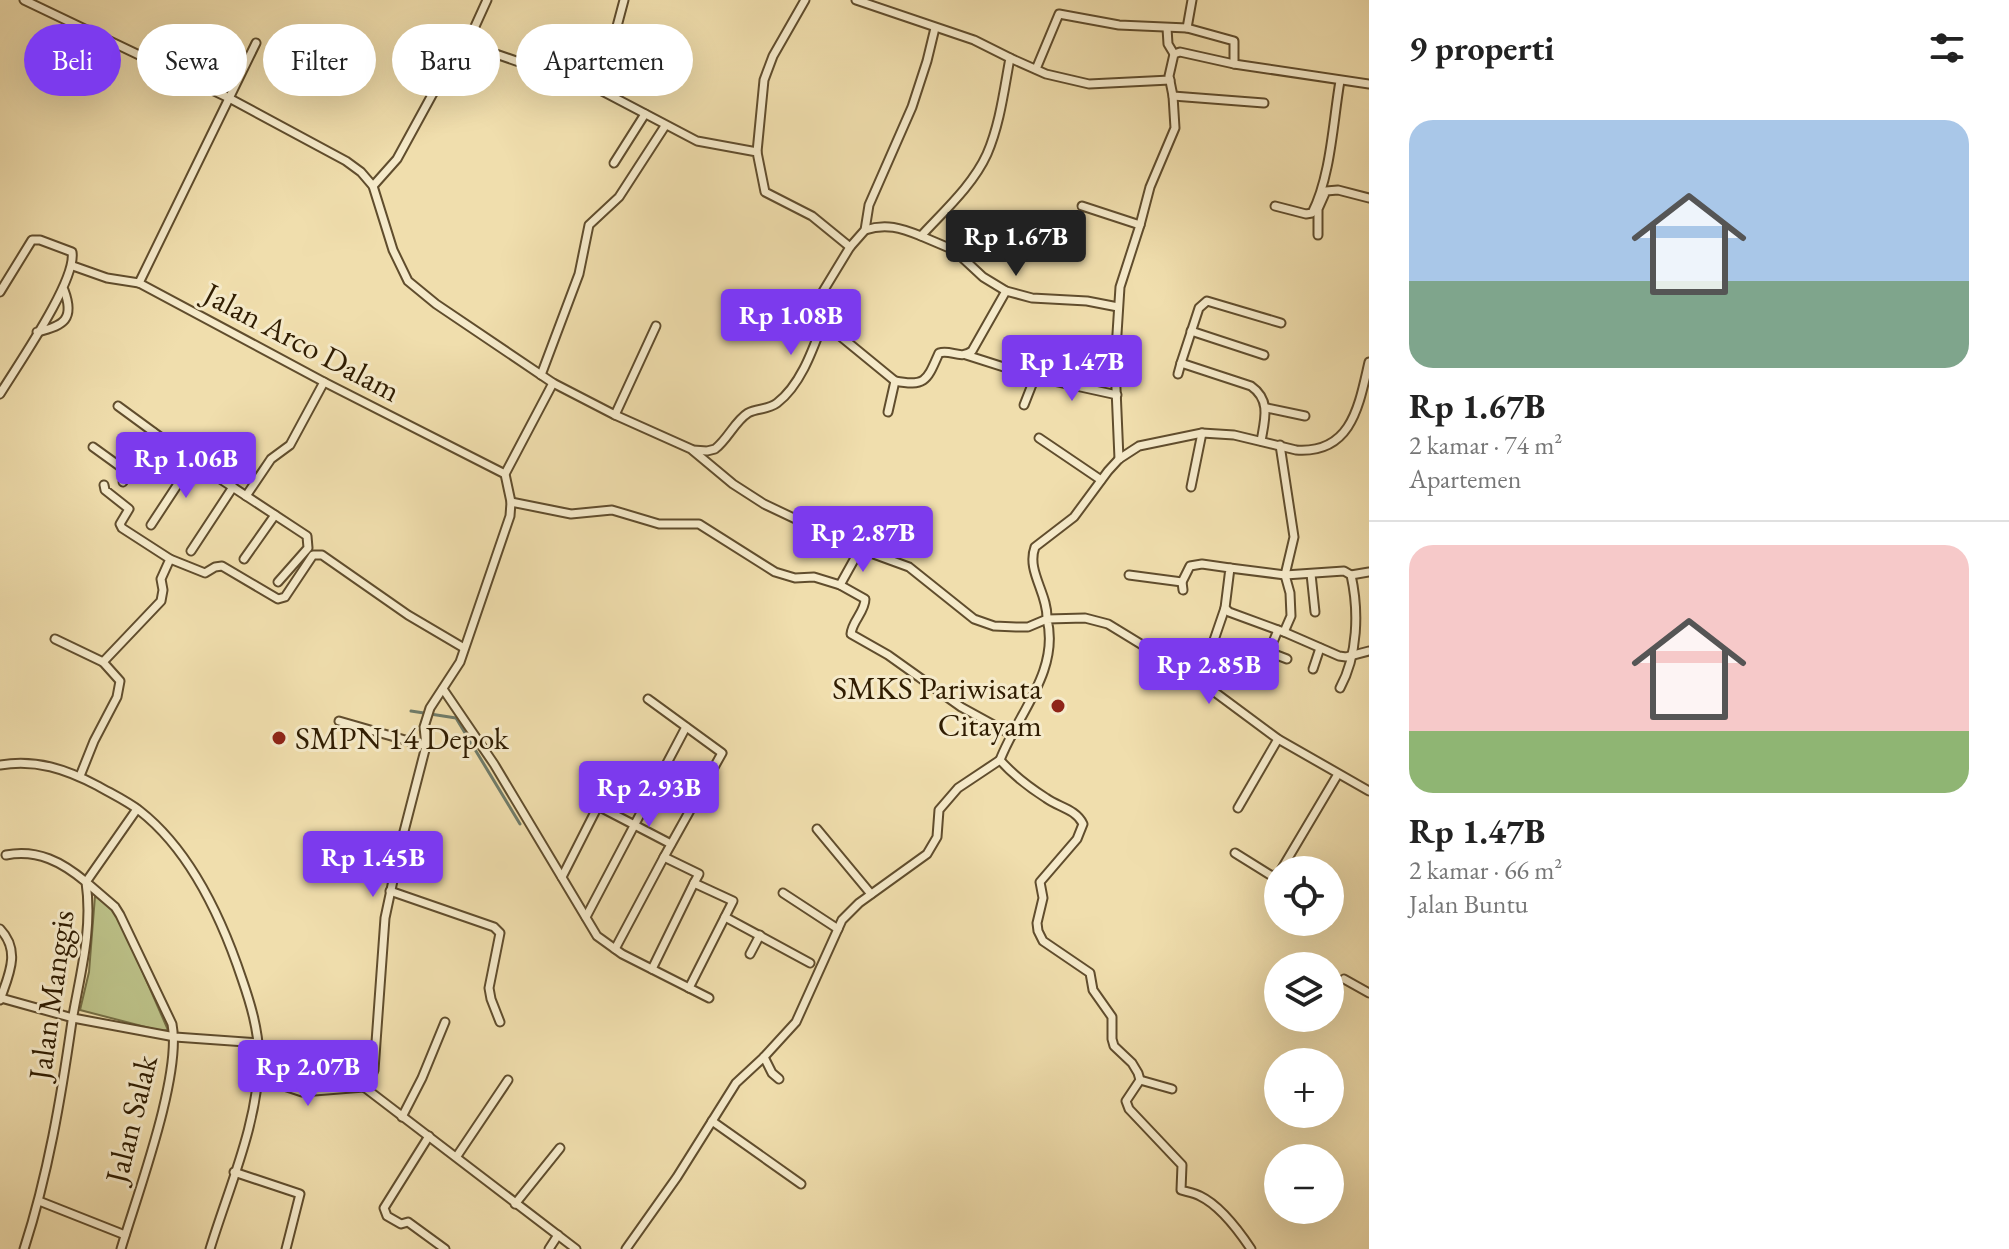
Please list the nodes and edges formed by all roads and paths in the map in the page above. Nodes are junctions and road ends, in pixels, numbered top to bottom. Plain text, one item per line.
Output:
1 (24, 0) edge
2 (487, 0) edge
3 (624, 0) edge
4 (805, 0) edge
5 (856, 0) edge
6 (1192, 0) edge
7 (476, 24) edge
8 (618, 24) edge
9 (935, 28) junction
10 (1167, 28) junction
11 (1187, 28) junction
12 (256, 43) dead end
13 (1174, 54) junction
14 (1010, 58) junction
15 (1234, 64) junction
16 (1036, 69) junction
17 (1170, 80) junction
18 (1340, 81) junction
19 (1369, 84) edge
20 (431, 96) edge
21 (611, 96) edge
22 (1173, 96) junction
23 (229, 98) junction
24 (1264, 103) dead end
25 (645, 114) junction
26 (665, 126) junction
27 (757, 152) junction
28 (614, 163) dead end
29 (373, 186) junction
30 (1369, 198) edge
31 (1082, 206) dead end
32 (1275, 206) dead end
33 (1140, 225) junction
34 (865, 230) junction
35 (1318, 235) dead end
36 (921, 236) junction
37 (850, 247) junction
38 (73, 266) junction
39 (139, 283) junction
40 (64, 290) junction
41 (1006, 291) junction
42 (0, 292) edge
43 (1118, 307) junction
44 (823, 322) junction
45 (1281, 323) dead end
46 (656, 326) dead end
47 (1191, 331) junction
48 (37, 332) junction
49 (966, 355) junction
50 (1264, 355) dead end
51 (1181, 363) junction
52 (1369, 363) edge
53 (1178, 374) dead end
54 (1035, 377) junction
55 (547, 379) junction
56 (895, 381) junction
57 (324, 382) junction
58 (0, 394) edge
59 (1117, 395) junction
60 (1024, 405) dead end
61 (118, 406) dead end
62 (1267, 408) junction
63 (888, 412) dead end
64 (615, 415) junction
65 (1305, 416) dead end
66 (153, 432) junction
67 (1202, 433) junction
68 (1039, 438) dead end
69 (1261, 441) junction
70 (1280, 445) junction
71 (93, 447) dead end
72 (691, 449) junction
73 (1119, 459) junction
74 (193, 461) junction
75 (129, 473) junction
76 (505, 474) junction
77 (1101, 480) junction
78 (123, 482) dead end
79 (104, 485) dead end
80 (233, 487) junction
81 (1191, 487) dead end
82 (246, 496) junction
83 (511, 502) junction
84 (275, 515) junction
85 (151, 525) dead end
86 (860, 549) junction
87 (191, 551) dead end
88 (170, 559) junction
89 (244, 559) dead end
90 (1230, 568) junction
91 (1369, 572) edge
92 (1311, 574) junction
93 (1129, 575) dead end
94 (1285, 575) junction
95 (1351, 575) junction
96 (278, 582) dead end
97 (840, 585) junction
98 (1225, 608) junction
99 (1315, 612) dead end
100 (1047, 619) junction
101 (1281, 631) junction
102 (55, 639) dead end
103 (1213, 643) dead end
104 (464, 648) junction
105 (1320, 648) junction
106 (1369, 651) edge
107 (1353, 655) junction
108 (1287, 659) dead end
109 (103, 662) junction
110 (1313, 669) dead end
111 (1340, 688) dead end
112 (443, 689) junction
113 (648, 699) dead end
114 (339, 721) dead end
115 (686, 727) junction
116 (1012, 735) junction
117 (1278, 739) junction
118 (426, 746) junction
119 (1000, 760) junction
120 (0, 765) edge
121 (1338, 774) junction
122 (80, 776) junction
123 (1369, 791) edge
124 (1238, 808) dead end
125 (137, 809) junction
126 (635, 823) junction
127 (817, 829) dead end
128 (671, 844) junction
129 (1235, 853) dead end
130 (6, 855) dead end
131 (1289, 856) edge
132 (664, 857) junction
133 (1264, 871) edge
134 (562, 877) junction
135 (86, 882) junction
136 (694, 883) junction
137 (390, 891) junction
138 (783, 893) dead end
139 (871, 894) junction
140 (586, 917) junction
141 (725, 917) junction
142 (0, 929) edge
143 (838, 929) junction
144 (760, 935) junction
145 (615, 949) junction
146 (750, 954) dead end
147 (810, 963) dead end
148 (652, 969) junction
149 (1344, 979) dead end
150 (689, 988) junction
151 (1369, 993) edge
152 (709, 998) dead end
153 (0, 999) edge
154 (73, 1018) junction
155 (445, 1022) dead end
156 (500, 1022) dead end
157 (175, 1037) junction
158 (258, 1043) junction
159 (764, 1057) junction
160 (257, 1077) junction
161 (779, 1079) dead end
162 (508, 1080) dead end
163 (1140, 1080) junction
164 (364, 1087) junction
165 (1172, 1089) dead end
166 (402, 1117) junction
167 (712, 1121) junction
168 (429, 1136) junction
169 (560, 1148) dead end
170 (457, 1156) junction
171 (234, 1172) junction
172 (801, 1184) dead end
173 (39, 1201) junction
174 (515, 1204) junction
175 (125, 1235) junction
176 (558, 1235) junction
177 (24, 1249) edge
178 (121, 1249) edge
179 (210, 1249) edge
180 (286, 1249) edge
181 (445, 1249) edge
182 (549, 1249) edge
183 (576, 1249) edge
184 (626, 1249) edge
185 (1251, 1249) edge

1 - 23 street
2 - 7 street
3 - 8 street
4 - 27 street
5 - 9 street
6 - 11 street
9 - 14 street
9 - 34 street
10 - 11 street
10 - 13 street
10 - 16 street
11 - 15 street
12 - 23 street
13 - 15 street
13 - 17 street
14 - 16 street
14 - 36 street
15 - 18 street
16 - 17 street
17 - 22 street
18 - 19 street
18 - 32 street
20 - 29 street
21 - 25 street
22 - 24 street
22 - 33 street
23 - 29 street
23 - 39 street
25 - 26 street
25 - 28 street
26 - 27 street
26 - 55 street
27 - 37 street
29 - 55 street
30 - 35 street
31 - 33 street
33 - 43 street
34 - 36 street
34 - 37 street
36 - 41 street
37 - 44 street
38 - 39 street, Jalan Arco Dalam
38 - 40 street
38 - 42 street
39 - 57 street, Jalan Arco Dalam
40 - 48 street
40 - 48 street
41 - 43 street
41 - 49 street
43 - 59 street
44 - 56 street
44 - 72 street
45 - 47 street
46 - 64 street
47 - 50 street
47 - 51 street
48 - 58 street
49 - 54 street
49 - 56 street
51 - 53 street
51 - 62 street
52 - 70 street
54 - 59 street
54 - 60 street
55 - 64 street
55 - 76 street
56 - 63 street
57 - 76 street, Jalan Arco Dalam
57 - 82 street
59 - 73 street
61 - 66 street
62 - 65 street
62 - 69 street
64 - 72 street
66 - 74 street
66 - 75 street
67 - 69 street
67 - 73 street
67 - 81 street
68 - 77 street
69 - 70 street
70 - 94 street
71 - 75 street
72 - 86 street
73 - 77 street
74 - 80 street
74 - 85 street
75 - 78 street
76 - 83 street
77 - 100 street
79 - 88 street
80 - 82 street
80 - 87 street
82 - 84 street
83 - 97 street
83 - 104 street
84 - 89 street
84 - 96 street
86 - 97 street
86 - 100 street
88 - 104 street
88 - 109 street
90 - 93 street
90 - 94 street
90 - 98 street
91 - 95 street
92 - 94 street
92 - 95 street
92 - 99 street
94 - 101 street
95 - 107 street
97 - 116 street
98 - 101 street
98 - 103 street
100 - 116 street
100 - 117 street
101 - 105 street
101 - 108 street
102 - 109 street
104 - 112 street
105 - 107 street
105 - 110 street
106 - 107 street
107 - 111 street
109 - 122 street
112 - 118 street
112 - 134 street
113 - 115 street
114 - 118 street
115 - 126 street
115 - 128 street
116 - 119 street
117 - 121 street
117 - 124 street
118 - 137 street
119 - 139 street
119 - 163 street
120 - 122 street
121 - 123 street
121 - 131 street
122 - 125 street
125 - 135 street
125 - 158 street
126 - 128 street
126 - 134 street
126 - 140 street
127 - 139 street
128 - 132 street
129 - 133 street
130 - 135 street, Jalan Manggis
132 - 136 street
132 - 145 street
134 - 140 street
135 - 154 street, Jalan Manggis
135 - 157 street, Jalan Salak
136 - 141 street
136 - 148 street
137 - 156 street
137 - 164 street
138 - 143 street
139 - 143 street
140 - 145 street
141 - 144 street
141 - 150 street
142 - 153 street
143 - 159 street
144 - 146 street
144 - 147 street
145 - 148 street
148 - 150 street
149 - 151 street
150 - 152 street
153 - 154 street
154 - 157 street
154 - 173 street, Jalan Manggis
155 - 166 street
157 - 158 street
157 - 175 street, Jalan Salak
158 - 160 street
159 - 161 street
159 - 167 street
160 - 164 street
160 - 171 street
162 - 170 street
163 - 165 street
163 - 185 street
164 - 166 street
166 - 168 street
167 - 172 street
167 - 184 street
168 - 170 street
168 - 181 street
169 - 174 street
170 - 174 street
171 - 179 street
171 - 180 street
173 - 175 street
173 - 177 street, Jalan Manggis
174 - 176 street
175 - 178 street, Jalan Salak
176 - 182 street
176 - 183 street

